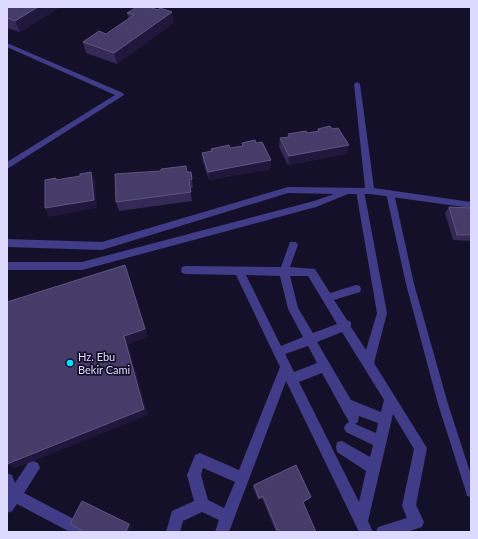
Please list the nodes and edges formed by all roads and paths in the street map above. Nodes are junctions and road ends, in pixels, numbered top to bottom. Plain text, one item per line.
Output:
1 (7, 45) edge
2 (357, 84) dead end
3 (7, 166) edge
4 (347, 190) junction
5 (360, 190) junction
6 (370, 191) junction
7 (390, 194) junction
8 (471, 205) edge
9 (7, 243) edge
10 (293, 245) dead end
11 (7, 266) edge
12 (186, 270) dead end
13 (239, 271) junction
14 (284, 272) junction
15 (356, 289) dead end
16 (327, 298) junction
17 (346, 326) junction
18 (310, 339) junction
19 (278, 352) junction
20 (368, 364) junction
21 (286, 366) junction
22 (325, 366) junction
23 (292, 379) junction
24 (390, 400) junction
25 (347, 405) junction
26 (386, 420) junction
27 (380, 442) junction
28 (342, 447) dead end
29 (33, 468) edge
30 (374, 468) junction
31 (242, 478) junction
32 (7, 480) edge
33 (471, 492) edge
34 (11, 501) edge
35 (202, 505) junction
36 (228, 517) junction
37 (364, 527) edge
38 (84, 532) edge
39 (173, 532) edge
40 (222, 532) edge
41 (383, 532) edge

1 - 3 street
2 - 6 street
4 - 5 street
4 - 9 street
4 - 11 street
5 - 6 street
5 - 20 street
6 - 7 street
7 - 8 street
7 - 33 lane
10 - 14 street
12 - 13 street
13 - 14 street
13 - 19 street
14 - 16 street
14 - 18 street
15 - 16 street
16 - 17 street
17 - 18 street
17 - 20 street
18 - 19 street
18 - 22 street
19 - 21 street
20 - 24 street
21 - 23 street
21 - 31 street
22 - 23 street
22 - 25 street
23 - 37 street
24 - 26 street
24 - 41 street
25 - 26 street
25 - 27 street
26 - 27 street
27 - 30 street
28 - 30 street
29 - 34 street
30 - 37 street
31 - 35 street
31 - 36 street
32 - 34 street
34 - 38 street
35 - 36 street
35 - 39 street
36 - 40 street

